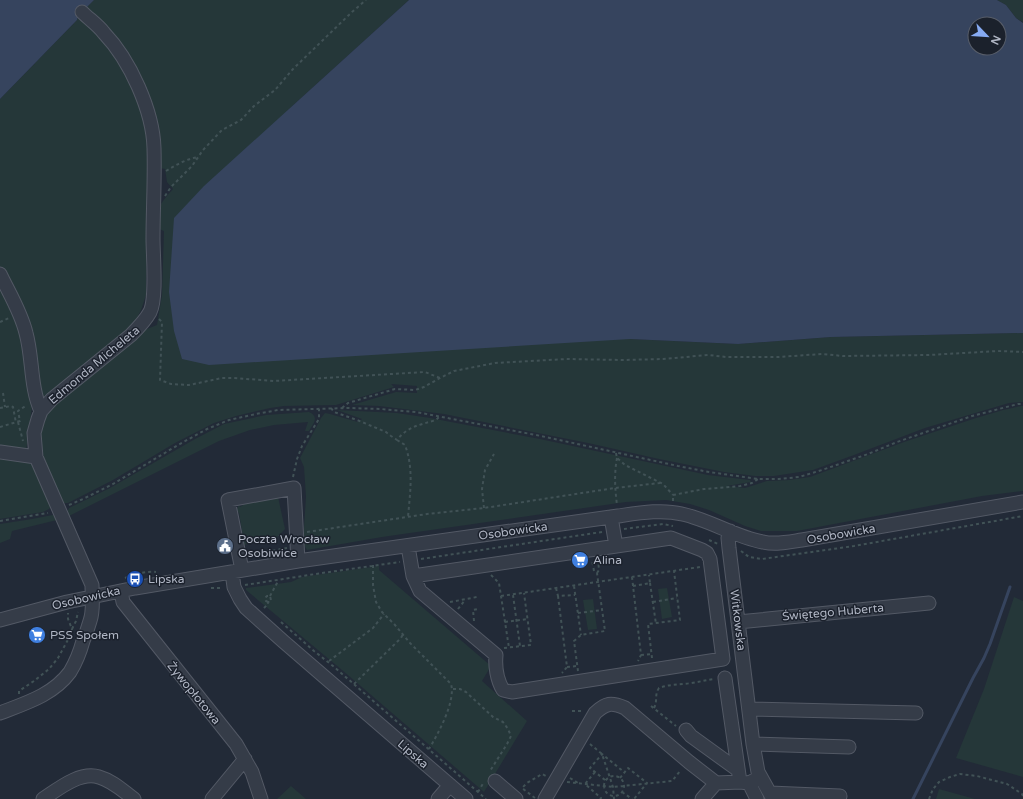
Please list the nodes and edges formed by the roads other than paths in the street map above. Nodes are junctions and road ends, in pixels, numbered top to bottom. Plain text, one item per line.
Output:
1 (82, 12) dead end
2 (0, 274) edge
3 (39, 405) junction
4 (0, 452) edge
5 (36, 457) junction
6 (1023, 502) edge
7 (615, 516) junction
8 (730, 531) junction
9 (408, 546) junction
10 (616, 546) junction
11 (298, 561) junction
12 (238, 567) junction
13 (413, 576) junction
14 (121, 585) junction
15 (92, 597) junction
16 (929, 603) dead end
17 (0, 620) edge
18 (738, 622) junction
19 (726, 678) road end
20 (749, 709) junction
21 (0, 713) edge
22 (916, 713) dead end
23 (686, 730) road end
24 (753, 744) junction
25 (848, 747) dead end
26 (245, 759) junction
27 (490, 778) road end
28 (747, 778) junction
29 (716, 783) junction
30 (450, 786) junction
31 (771, 796) edge
32 (840, 796) dead end
33 (43, 799) edge
34 (134, 799) edge
35 (212, 799) edge
36 (262, 799) edge
37 (438, 799) edge
38 (466, 799) edge
39 (516, 799) edge
40 (545, 799) edge
41 (702, 799) edge
42 (757, 799) edge

1 - 3 street, Edmonda Micheleta
2 - 3 street
3 - 5 street, Edmonda Micheleta
4 - 5 street
5 - 15 street, Edmonda Micheleta
6 - 8 street, Osobowicka
7 - 8 street, Osobowicka
7 - 9 street, Osobowicka
7 - 10 street
8 - 18 street, Witkowska
9 - 11 street, Osobowicka
9 - 13 street
10 - 13 street
10 - 13 street
11 - 12 street, Osobowicka
11 - 12 street, Lipska
12 - 14 street, Osobowicka
12 - 30 street, Lipska
14 - 15 street, Osobowicka
14 - 26 street, Żywopłotowa
15 - 17 street, Osobowicka
15 - 21 street, Edmonda Micheleta
16 - 18 street, Świętego Huberta
18 - 20 street, Witkowska
19 - 28 street
20 - 22 street
20 - 24 street, Witkowska
23 - 28 street
24 - 25 street
24 - 28 street, Witkowska
26 - 35 street
26 - 36 street, Żywopłotowa
27 - 39 street
28 - 29 street
28 - 31 street, Witkowska
28 - 42 street
29 - 40 street
29 - 41 street
30 - 37 street
30 - 38 street, Lipska
31 - 32 street, Witkowska
33 - 34 street

